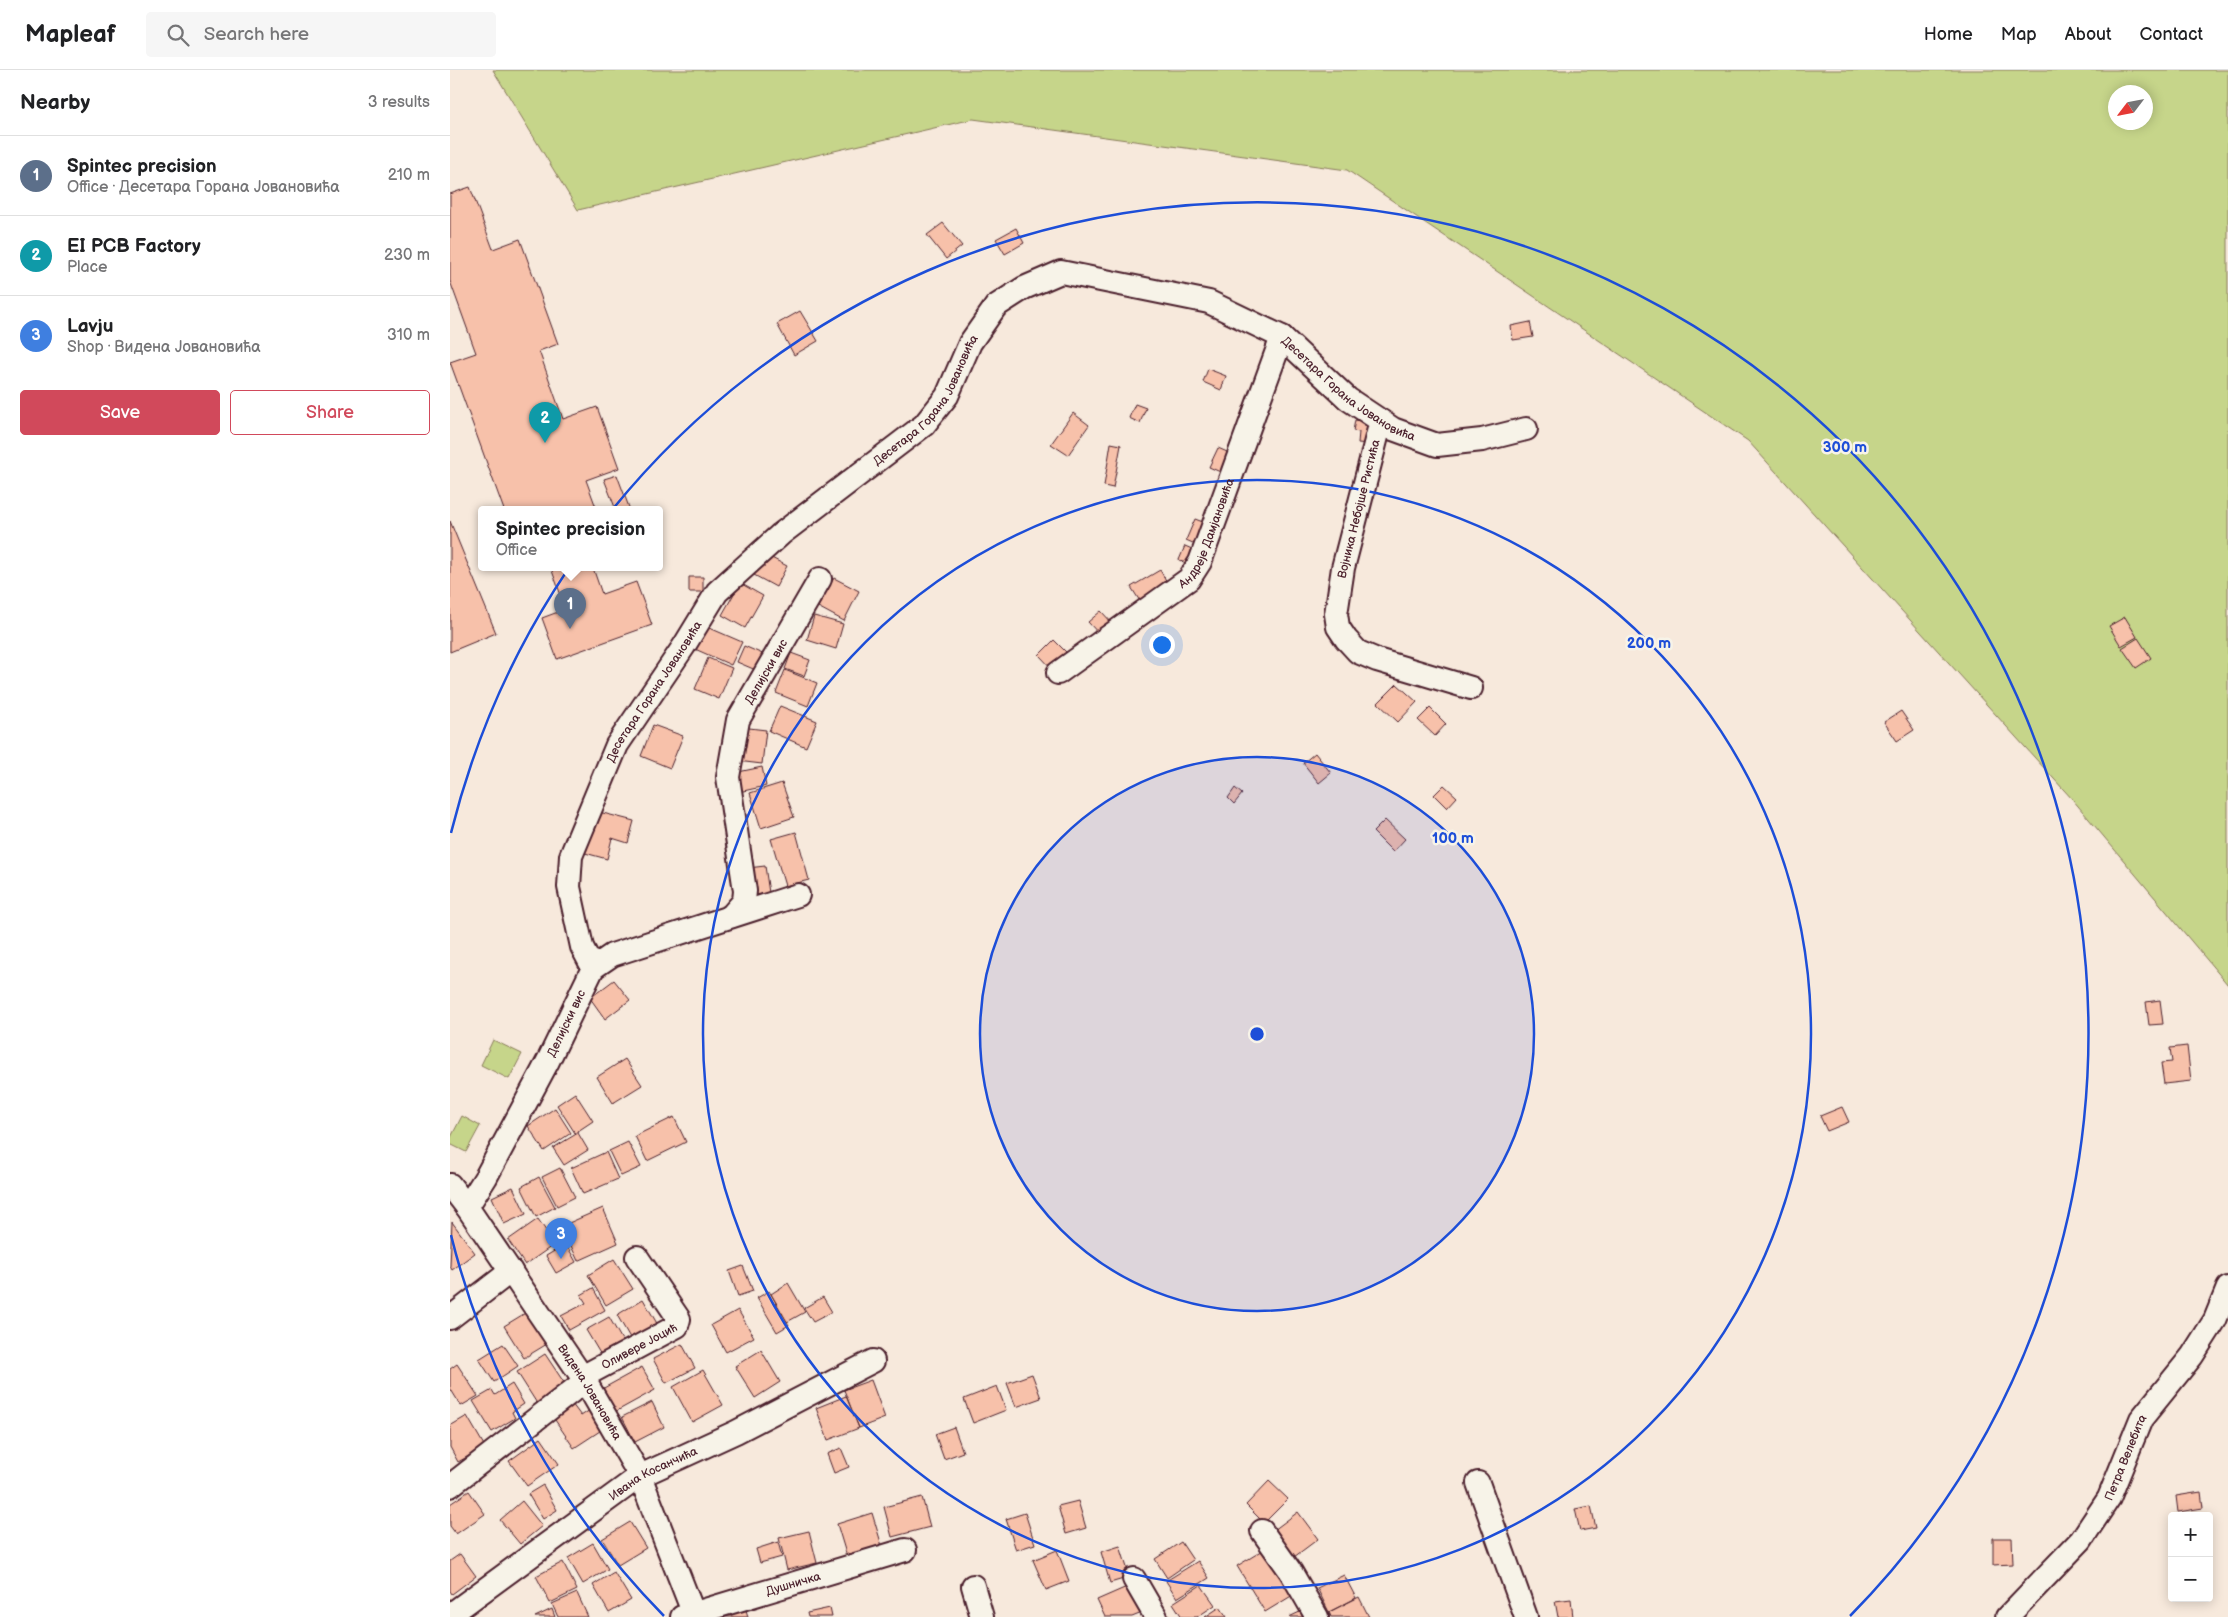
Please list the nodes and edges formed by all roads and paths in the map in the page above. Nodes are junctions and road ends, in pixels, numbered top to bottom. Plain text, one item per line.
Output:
1 (1282, 337) junction
2 (1381, 421) junction
3 (1526, 429) dead end
4 (820, 579) dead end
5 (1058, 673) dead end
6 (1471, 688) dead end
7 (798, 895) dead end
8 (731, 916) junction
9 (594, 968) junction
10 (450, 1185) edge
11 (467, 1207) junction
12 (637, 1257) dead end
13 (511, 1270) junction
14 (2228, 1288) edge
15 (450, 1318) edge
16 (873, 1361) dead end
17 (583, 1379) junction
18 (640, 1476) junction
19 (1478, 1483) dead end
20 (450, 1486) edge
21 (1262, 1531) dead end
22 (905, 1550) dead end
23 (1134, 1579) dead end
24 (973, 1586) dead end
25 (450, 1615) edge
26 (690, 1615) edge
27 (982, 1617) edge
28 (1156, 1617) edge
29 (1317, 1617) edge
30 (1526, 1617) edge
31 (2008, 1617) edge

1 - 2 street, Десетара Горана Јовановића
1 - 5 street, Андреје Дамјановића
1 - 9 street, Десетара Горана Јовановића
2 - 3 street, Десетара Горана Јовановића
2 - 6 street, Војника Небојше Ристића
4 - 8 street, Делијски вис
7 - 8 street, Делијски вис
8 - 9 street, Делијски вис
9 - 11 street, Делијски вис
10 - 11 street, Видена Јовановића
11 - 13 street, Видена Јовановића
12 - 17 street, Оливере Јоцић
13 - 15 street
13 - 17 street, Видена Јовановића
14 - 31 street, Петра Велебита
16 - 18 street, Ивана Косанчића
17 - 18 street, Видена Јовановића
17 - 20 street, Оливере Јоцић
18 - 25 street, Ивана Косанчића
18 - 26 street, Видена Јовановића
19 - 30 street
21 - 29 street
22 - 26 street, Душничка
23 - 28 street
24 - 27 street

